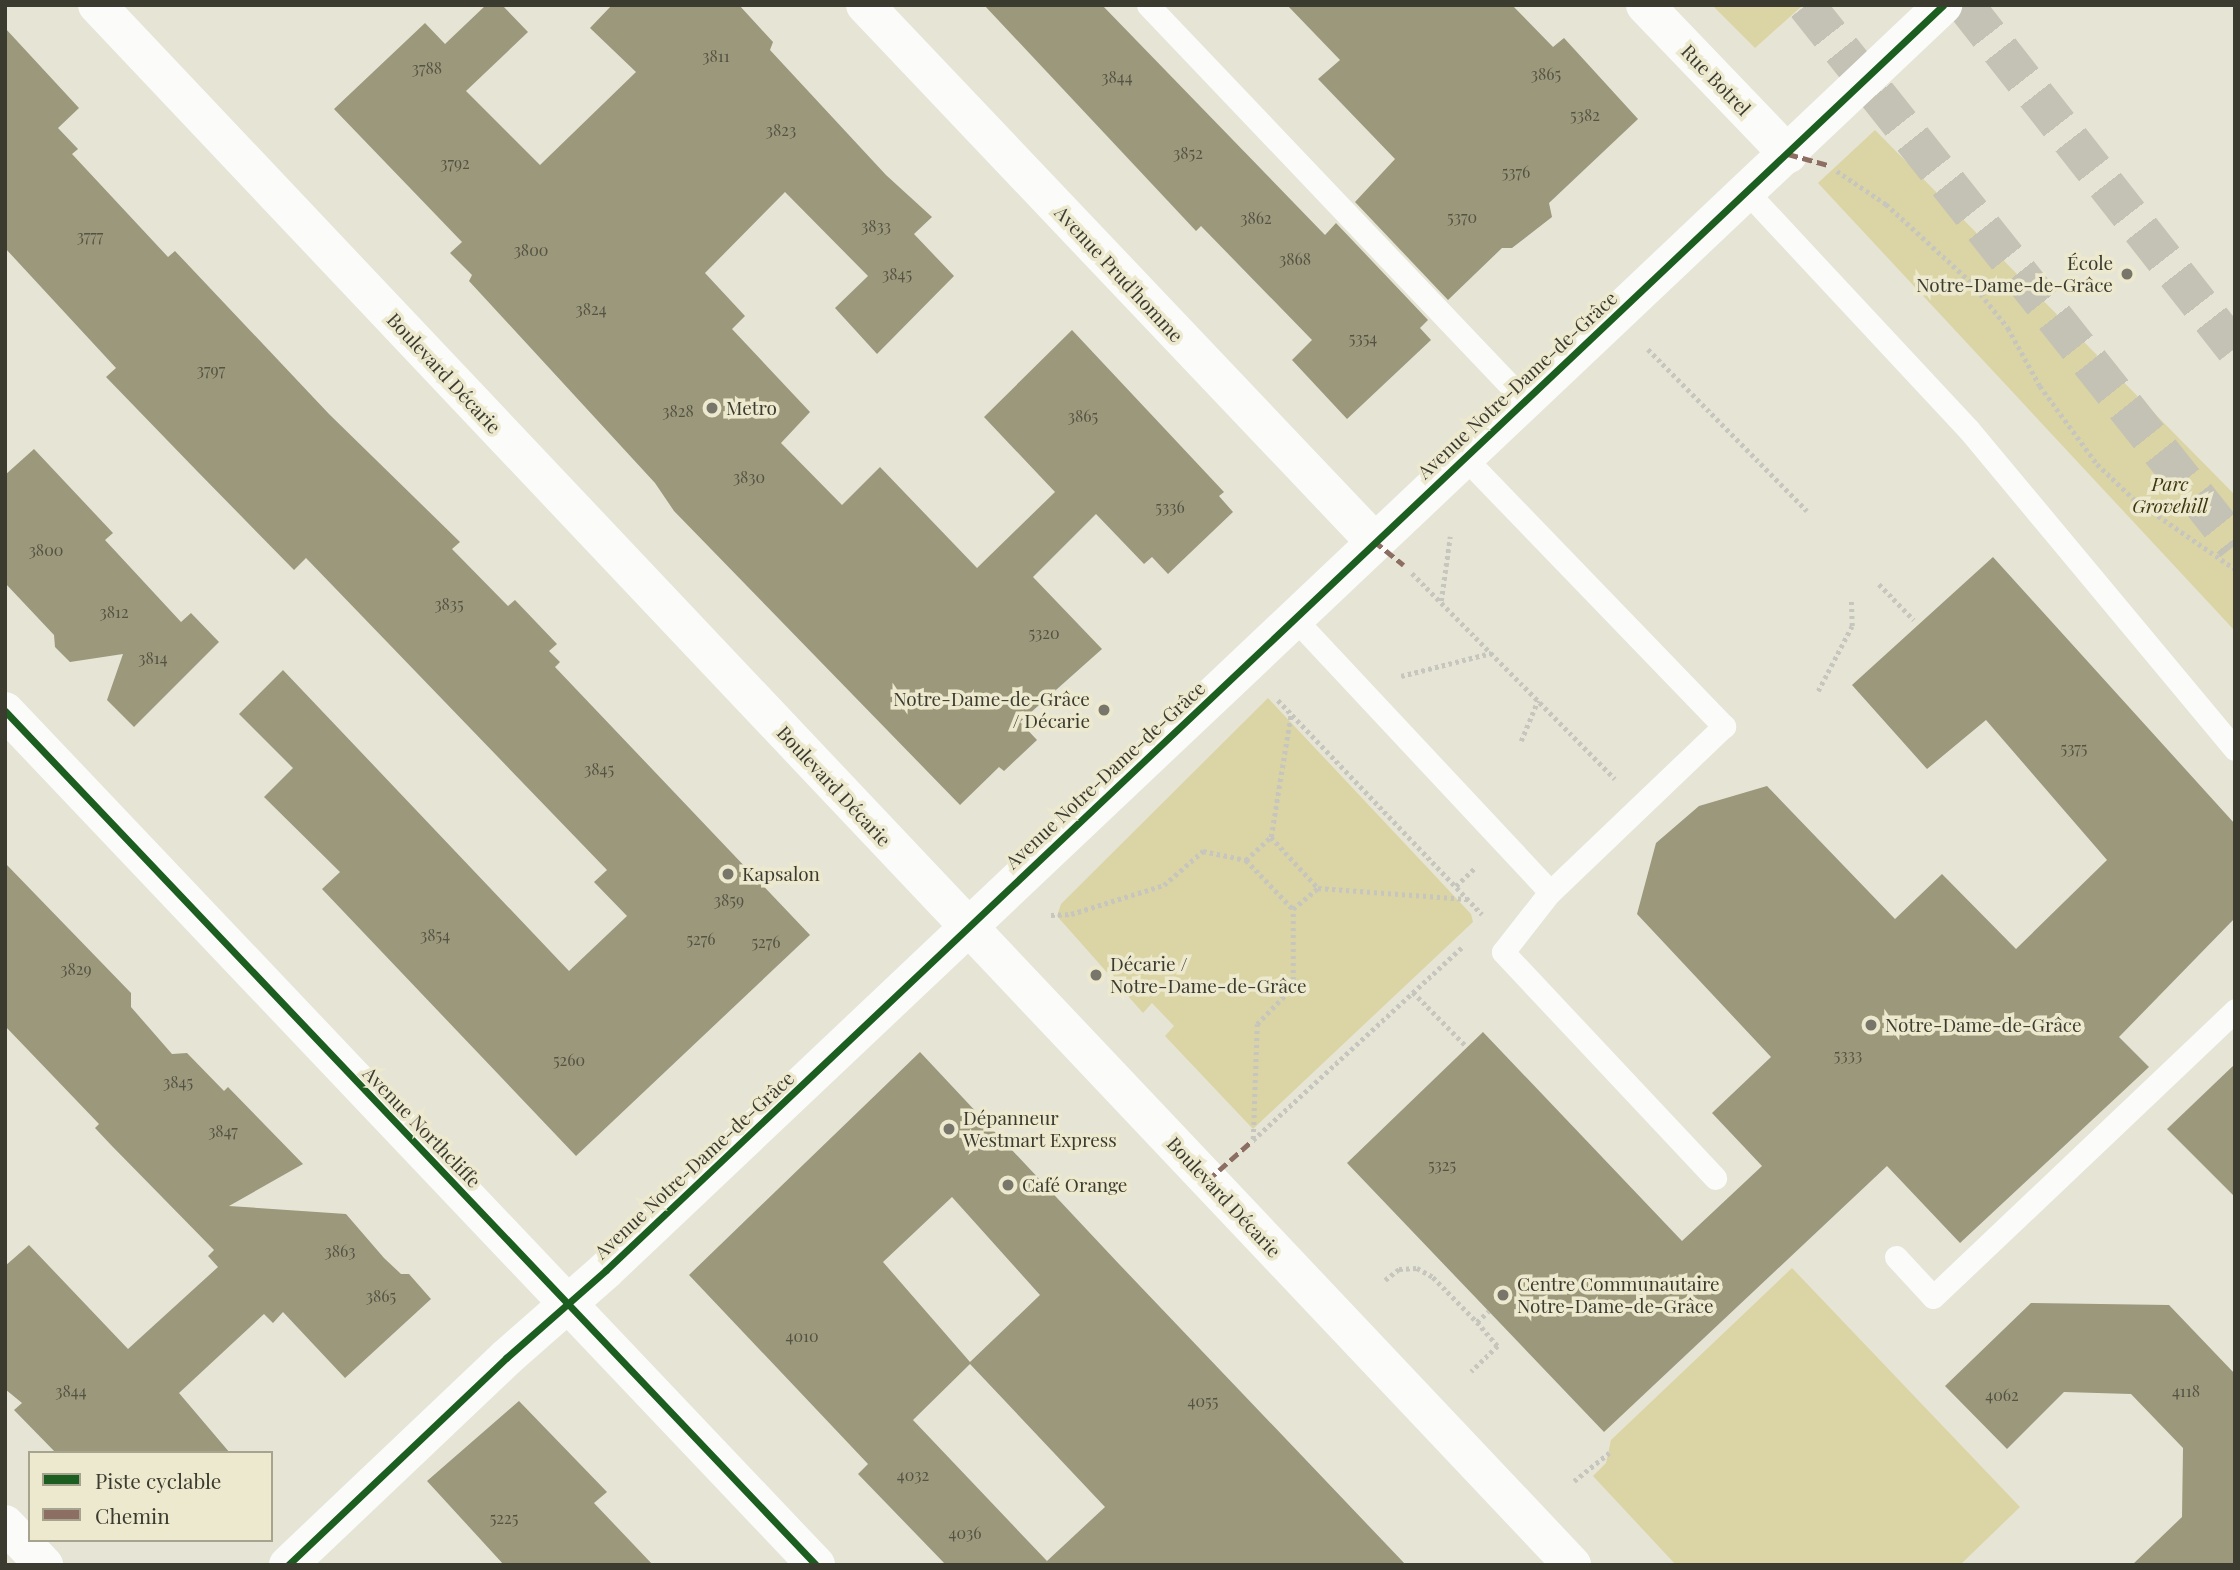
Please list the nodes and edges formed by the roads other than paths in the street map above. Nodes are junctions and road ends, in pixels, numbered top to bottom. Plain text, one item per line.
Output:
1 (97, 5) edge
2 (865, 5) edge
3 (1148, 5) edge
4 (1645, 5) edge
5 (1942, 5) edge
6 (1788, 154) junction
7 (1746, 192) junction
8 (1523, 399) junction
9 (1463, 456) junction
10 (1374, 541) junction
11 (1293, 617) junction
12 (5, 711) edge
13 (2235, 749) edge
14 (1550, 892) junction
15 (968, 928) junction
16 (2235, 1010) edge
17 (1715, 1178) dead end
18 (1896, 1257) dead end
19 (568, 1303) junction
20 (5, 1524) edge
21 (44, 1565) edge
22 (288, 1565) edge
23 (816, 1565) edge
24 (1572, 1565) edge

1 - 15 street, Boulevard Décarie
2 - 10 street, Avenue Prud'homme
3 - 8 lane
4 - 6 street, Rue Botrel
5 - 6 street, Avenue Notre-Dame-de-Grâce
6 - 7 street, Avenue Notre-Dame-de-Grâce
7 - 8 street, Avenue Notre-Dame-de-Grâce
7 - 13 lane
8 - 9 street, Avenue Notre-Dame-de-Grâce
9 - 10 street, Avenue Notre-Dame-de-Grâce
9 - 14 lane
10 - 11 street, Avenue Notre-Dame-de-Grâce
11 - 14 lane
11 - 15 street, Avenue Notre-Dame-de-Grâce
12 - 19 street, Avenue Northcliffe
14 - 17 lane
15 - 19 street, Avenue Notre-Dame-de-Grâce
15 - 24 street, Boulevard Décarie
16 - 18 lane
19 - 22 street, Avenue Notre-Dame-de-Grâce
19 - 23 street, Avenue Northcliffe
20 - 21 street

